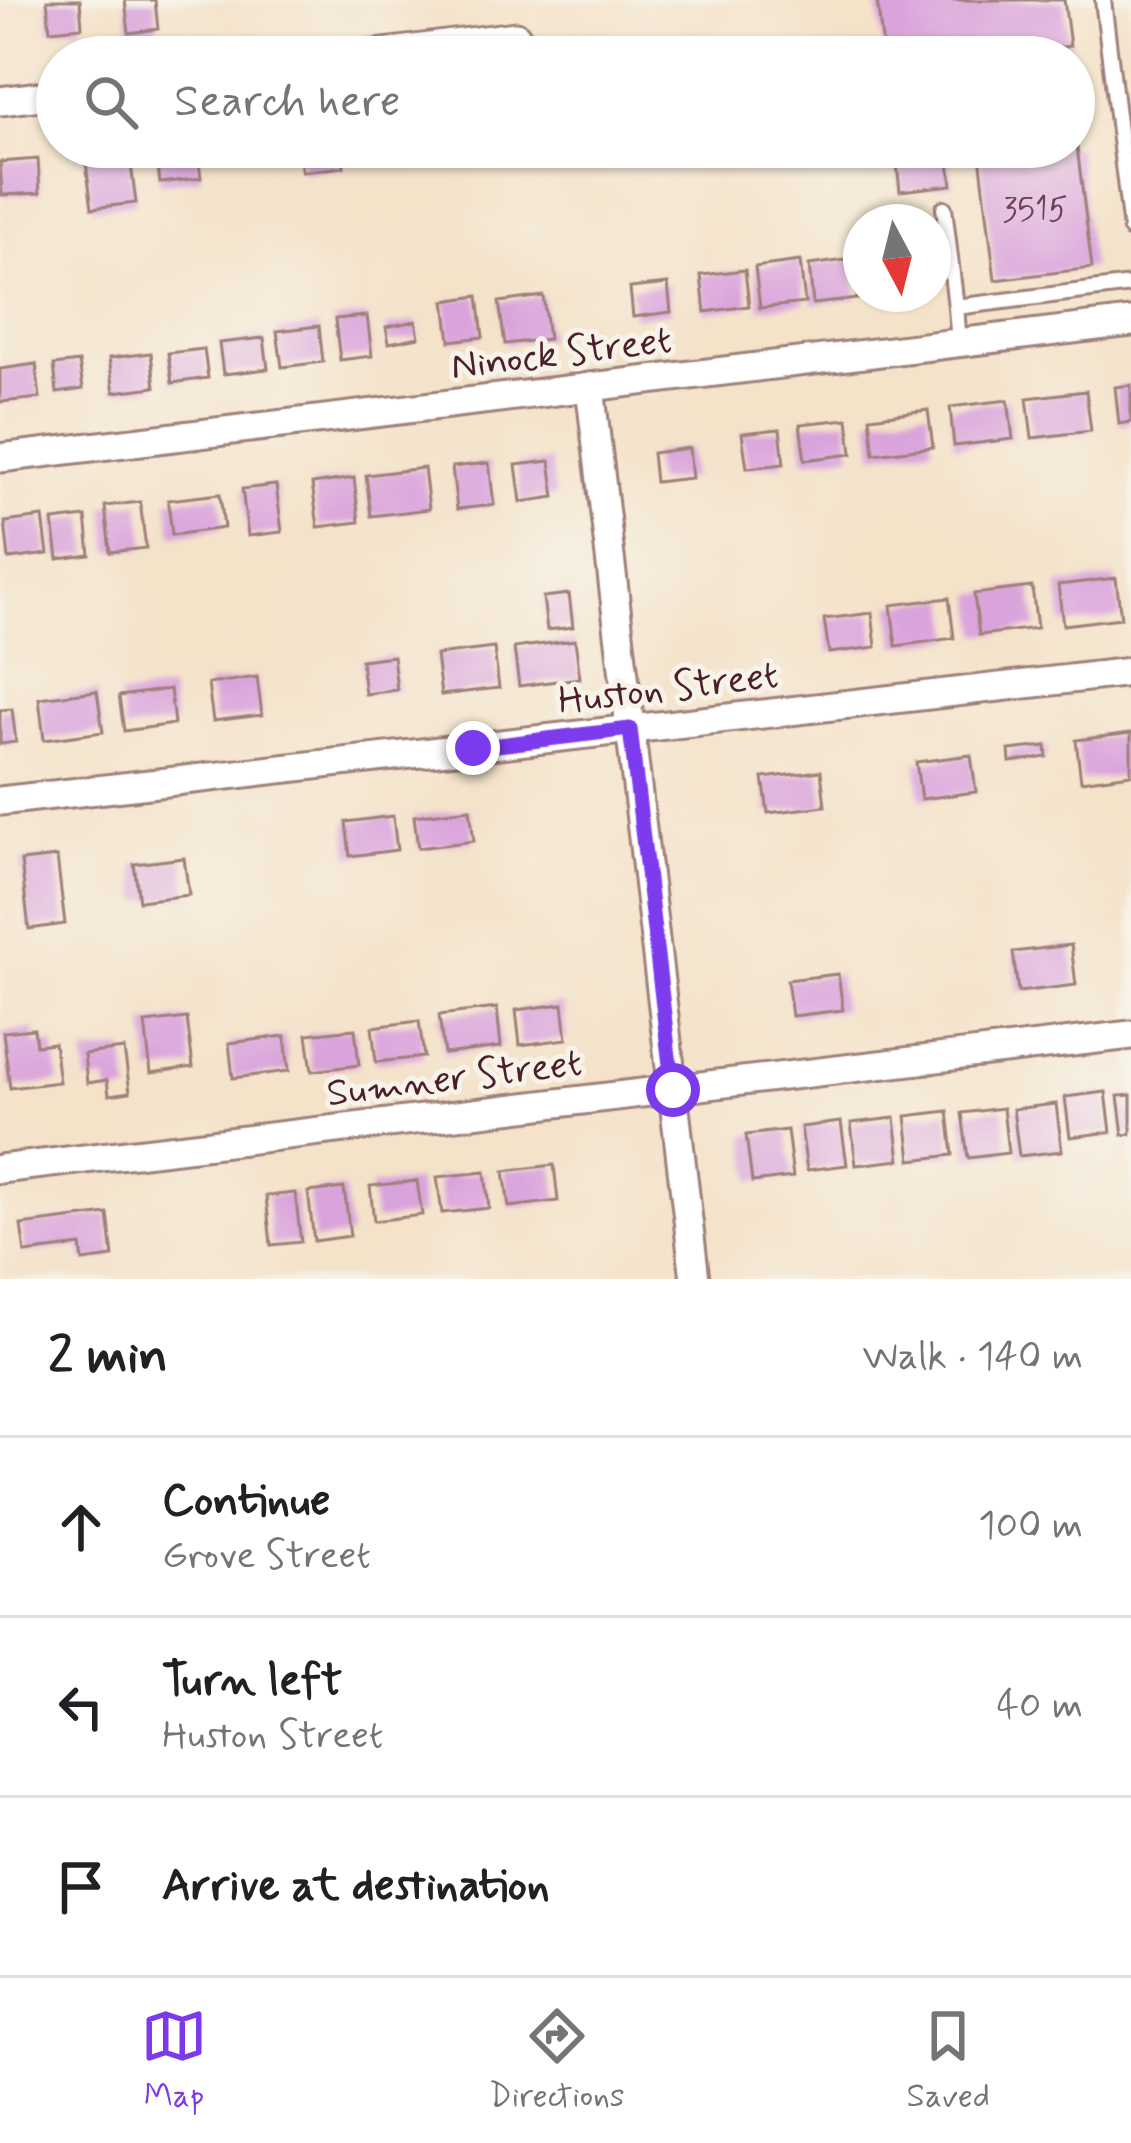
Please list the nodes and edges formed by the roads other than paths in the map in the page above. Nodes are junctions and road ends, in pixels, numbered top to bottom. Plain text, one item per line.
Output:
1 (1103, 0) edge
2 (36, 97) edge
3 (0, 101) edge
4 (1131, 230) edge
5 (951, 266) edge
6 (1131, 285) edge
7 (956, 307) junction
8 (1131, 322) edge
9 (959, 343) junction
10 (590, 387) junction
11 (0, 458) edge
12 (1131, 672) edge
13 (630, 729) junction
14 (0, 801) edge
15 (1131, 1035) edge
16 (673, 1090) junction
17 (0, 1169) edge
18 (695, 1279) edge

1 - 4 lane
2 - 3 street
5 - 7 lane
6 - 7 lane
7 - 9 lane
8 - 9 street, Ninock Street
9 - 10 street, Ninock Street
10 - 11 street, Ninock Street
10 - 13 street
12 - 13 street, Huston Street
13 - 14 street, Huston Street
13 - 16 street
15 - 16 street, Sumner Street
16 - 17 street, Sumner Street
16 - 18 street

